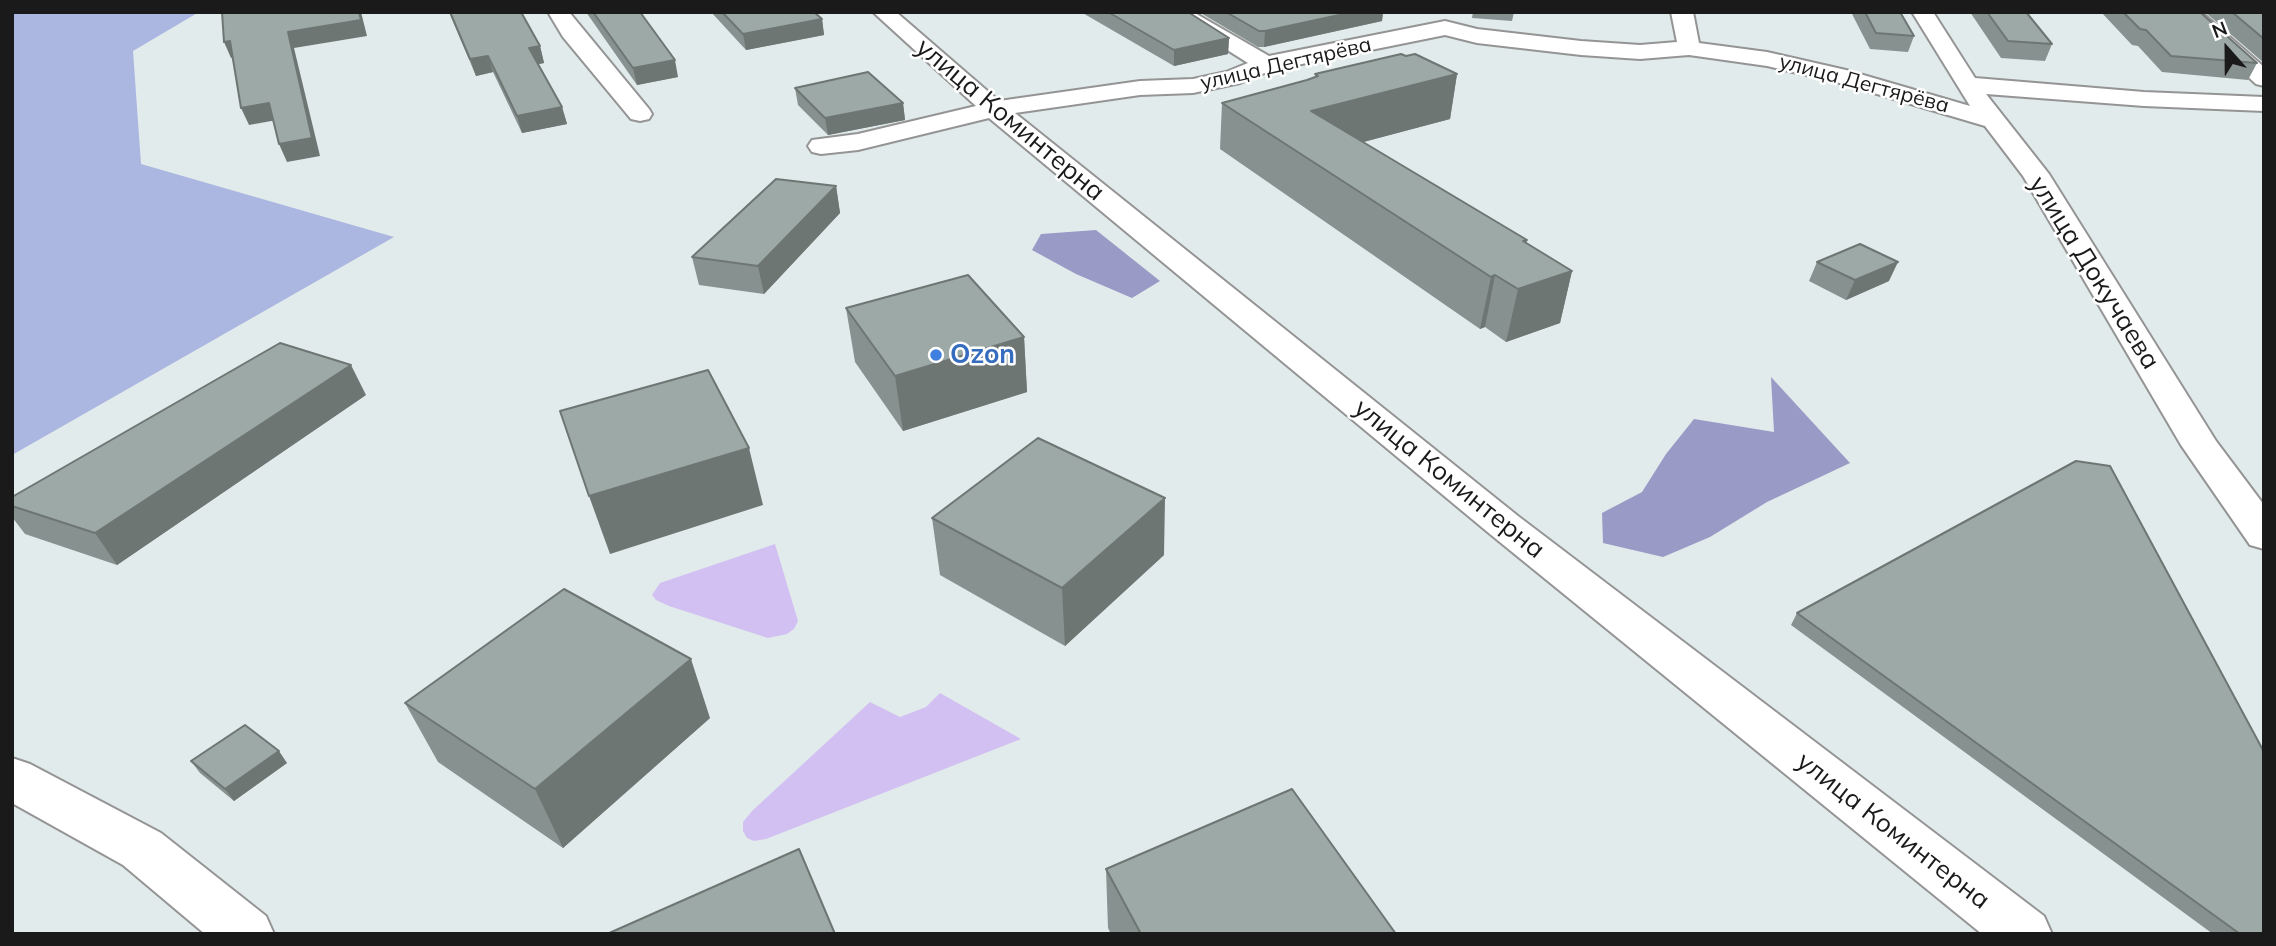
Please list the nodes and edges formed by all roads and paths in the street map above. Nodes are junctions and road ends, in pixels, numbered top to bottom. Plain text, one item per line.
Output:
1 (558, 12) edge
2 (883, 12) edge
3 (1177, 12) edge
4 (1682, 12) edge
5 (1922, 12) edge
6 (2188, 12) edge
7 (1445, 20) edge
8 (1689, 47) junction
9 (1266, 64) junction
10 (2264, 79) edge
11 (1967, 85) junction
12 (2264, 104) edge
13 (993, 109) junction
14 (640, 114) dead end
15 (1996, 121) junction
16 (821, 146) dead end
17 (2264, 535) edge
18 (12, 778) edge
19 (246, 934) edge
20 (2024, 934) edge

1 - 14 street
2 - 13 street, улица Коминтерна
3 - 9 street
4 - 8 street
5 - 11 street, улица Докучаева
6 - 10 street
7 - 8 street, улица Дегтярёва
7 - 9 street, улица Дегтярёва
8 - 15 street, улица Дегтярёва
9 - 13 street, улица Дегтярёва
11 - 12 street, улица Дегтярёва
11 - 15 street, улица Докучаева
13 - 16 street, улица Дегтярёва
13 - 20 street, улица Коминтерна
15 - 17 street, улица Докучаева
18 - 19 street

